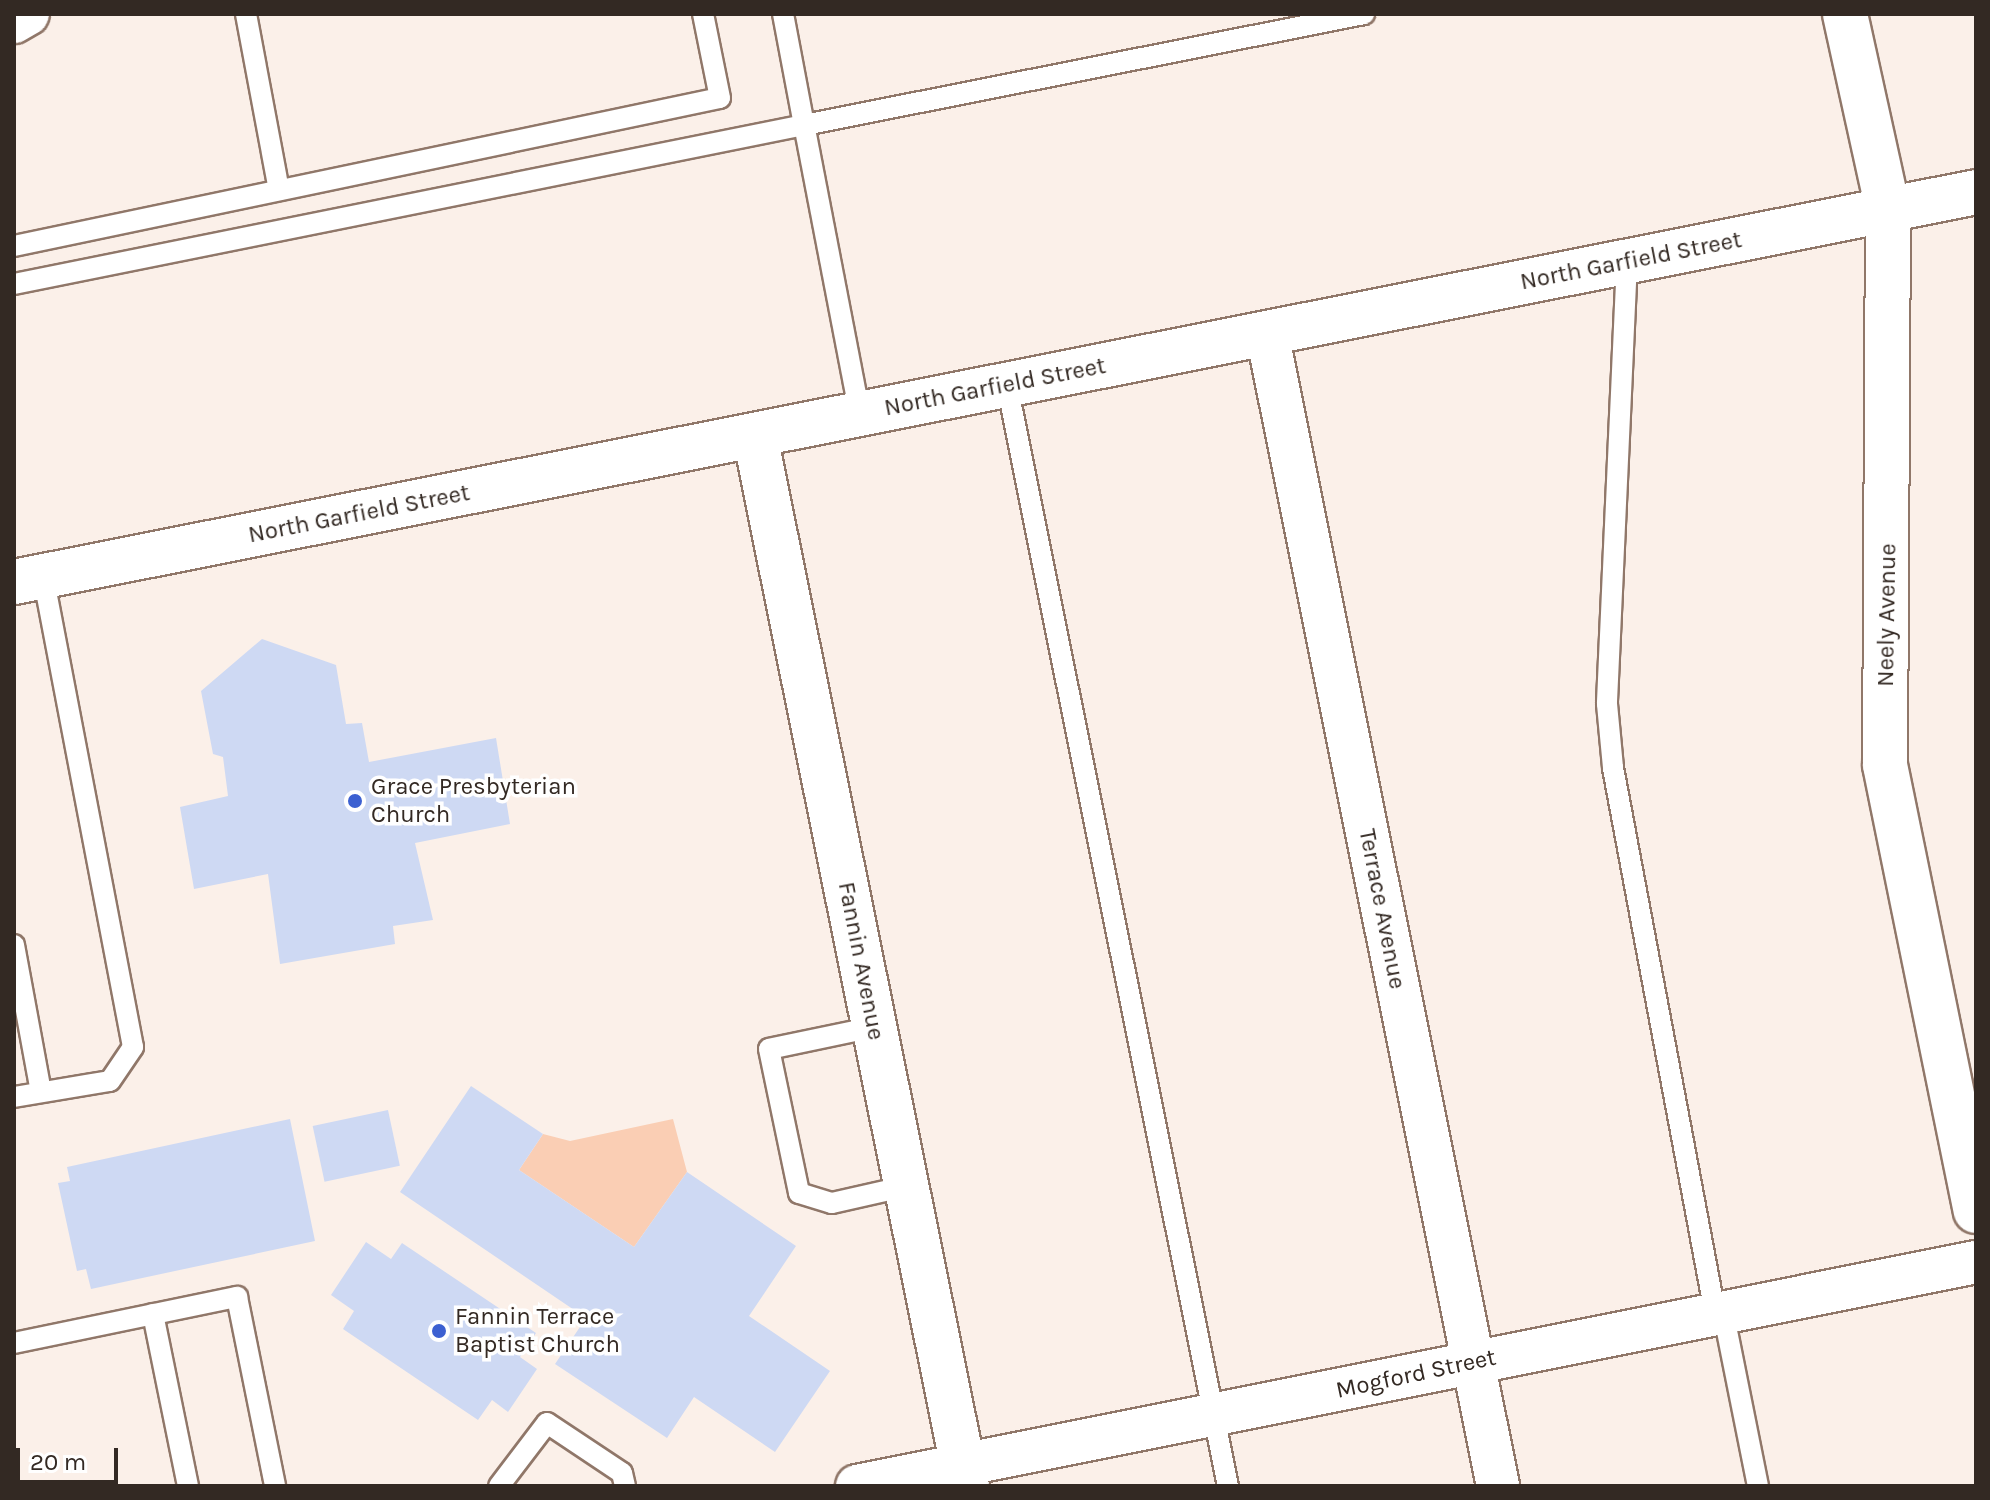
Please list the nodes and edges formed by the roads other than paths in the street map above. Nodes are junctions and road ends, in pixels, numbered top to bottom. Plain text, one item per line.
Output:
1 (28, 14) edge
2 (246, 14) edge
3 (703, 14) edge
4 (783, 14) edge
5 (1364, 14) edge
6 (1845, 14) edge
7 (14, 22) edge
8 (804, 125) junction
9 (279, 190) junction
10 (1976, 192) edge
11 (1888, 210) junction
12 (14, 246) edge
13 (1627, 261) junction
14 (14, 284) edge
15 (1267, 333) junction
16 (1007, 385) junction
17 (860, 415) junction
18 (755, 436) junction
19 (28, 579) edge
20 (14, 945) edge
21 (874, 1027) junction
22 (41, 1092) junction
23 (14, 1097) edge
24 (907, 1186) junction
25 (1976, 1211) edge
26 (1976, 1262) edge
27 (153, 1314) junction
28 (1720, 1317) junction
29 (14, 1343) edge
30 (1472, 1361) junction
31 (1214, 1417) junction
32 (965, 1475) edge
33 (188, 1486) edge
34 (275, 1486) edge
35 (499, 1486) edge
36 (625, 1486) edge
37 (857, 1486) edge
38 (1228, 1486) edge
39 (1498, 1486) edge
40 (1758, 1486) edge

1 - 7 street
2 - 9 lane
3 - 9 lane
4 - 8 lane
5 - 8 lane
6 - 11 street, Neely Avenue
8 - 14 lane
8 - 17 lane
9 - 12 lane
10 - 11 street, North Garfield Street
11 - 13 street, North Garfield Street
11 - 25 street, Neely Avenue
13 - 15 street, North Garfield Street
13 - 28 lane
15 - 16 street, North Garfield Street
15 - 30 street, Terrace Avenue
16 - 17 street, North Garfield Street
16 - 31 lane
17 - 18 street, North Garfield Street
18 - 19 street, North Garfield Street
18 - 21 street, Fannin Avenue
19 - 22 lane
20 - 22 lane
21 - 24 street, Fannin Avenue
21 - 24 lane
22 - 23 lane
24 - 32 street, Fannin Avenue
26 - 28 street, Mogford Street
27 - 29 lane
27 - 33 lane
27 - 34 lane
28 - 30 street, Mogford Street
28 - 40 lane
30 - 31 street, Mogford Street
30 - 39 street, Terrace Avenue
31 - 32 street, Mogford Street
31 - 38 lane
32 - 37 street, Mogford Street
35 - 36 lane

